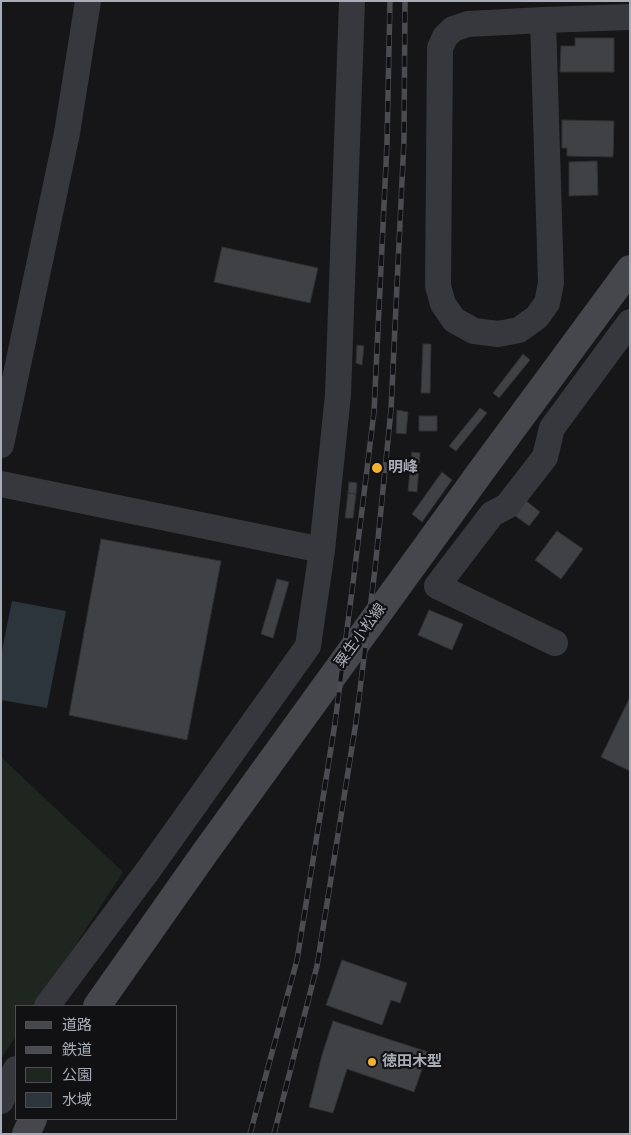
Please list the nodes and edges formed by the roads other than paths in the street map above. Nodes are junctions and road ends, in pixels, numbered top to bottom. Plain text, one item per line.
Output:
1 (88, 1) edge
2 (352, 1) edge
3 (630, 17) edge
4 (543, 20) junction
5 (630, 269) edge
6 (630, 322) edge
7 (1, 445) edge
8 (1, 484) edge
9 (322, 550) junction
10 (555, 643) dead end
11 (48, 1005) edge
12 (97, 1005) edge
13 (15, 1071) edge
14 (1, 1101) edge
15 (33, 1120) edge
16 (26, 1134) edge

1 - 7 street
2 - 9 street
3 - 4 street
4 - 4 street
5 - 12 main road, 粟生小松線
6 - 10 street
8 - 9 street
9 - 11 street
13 - 14 street
15 - 16 main road

